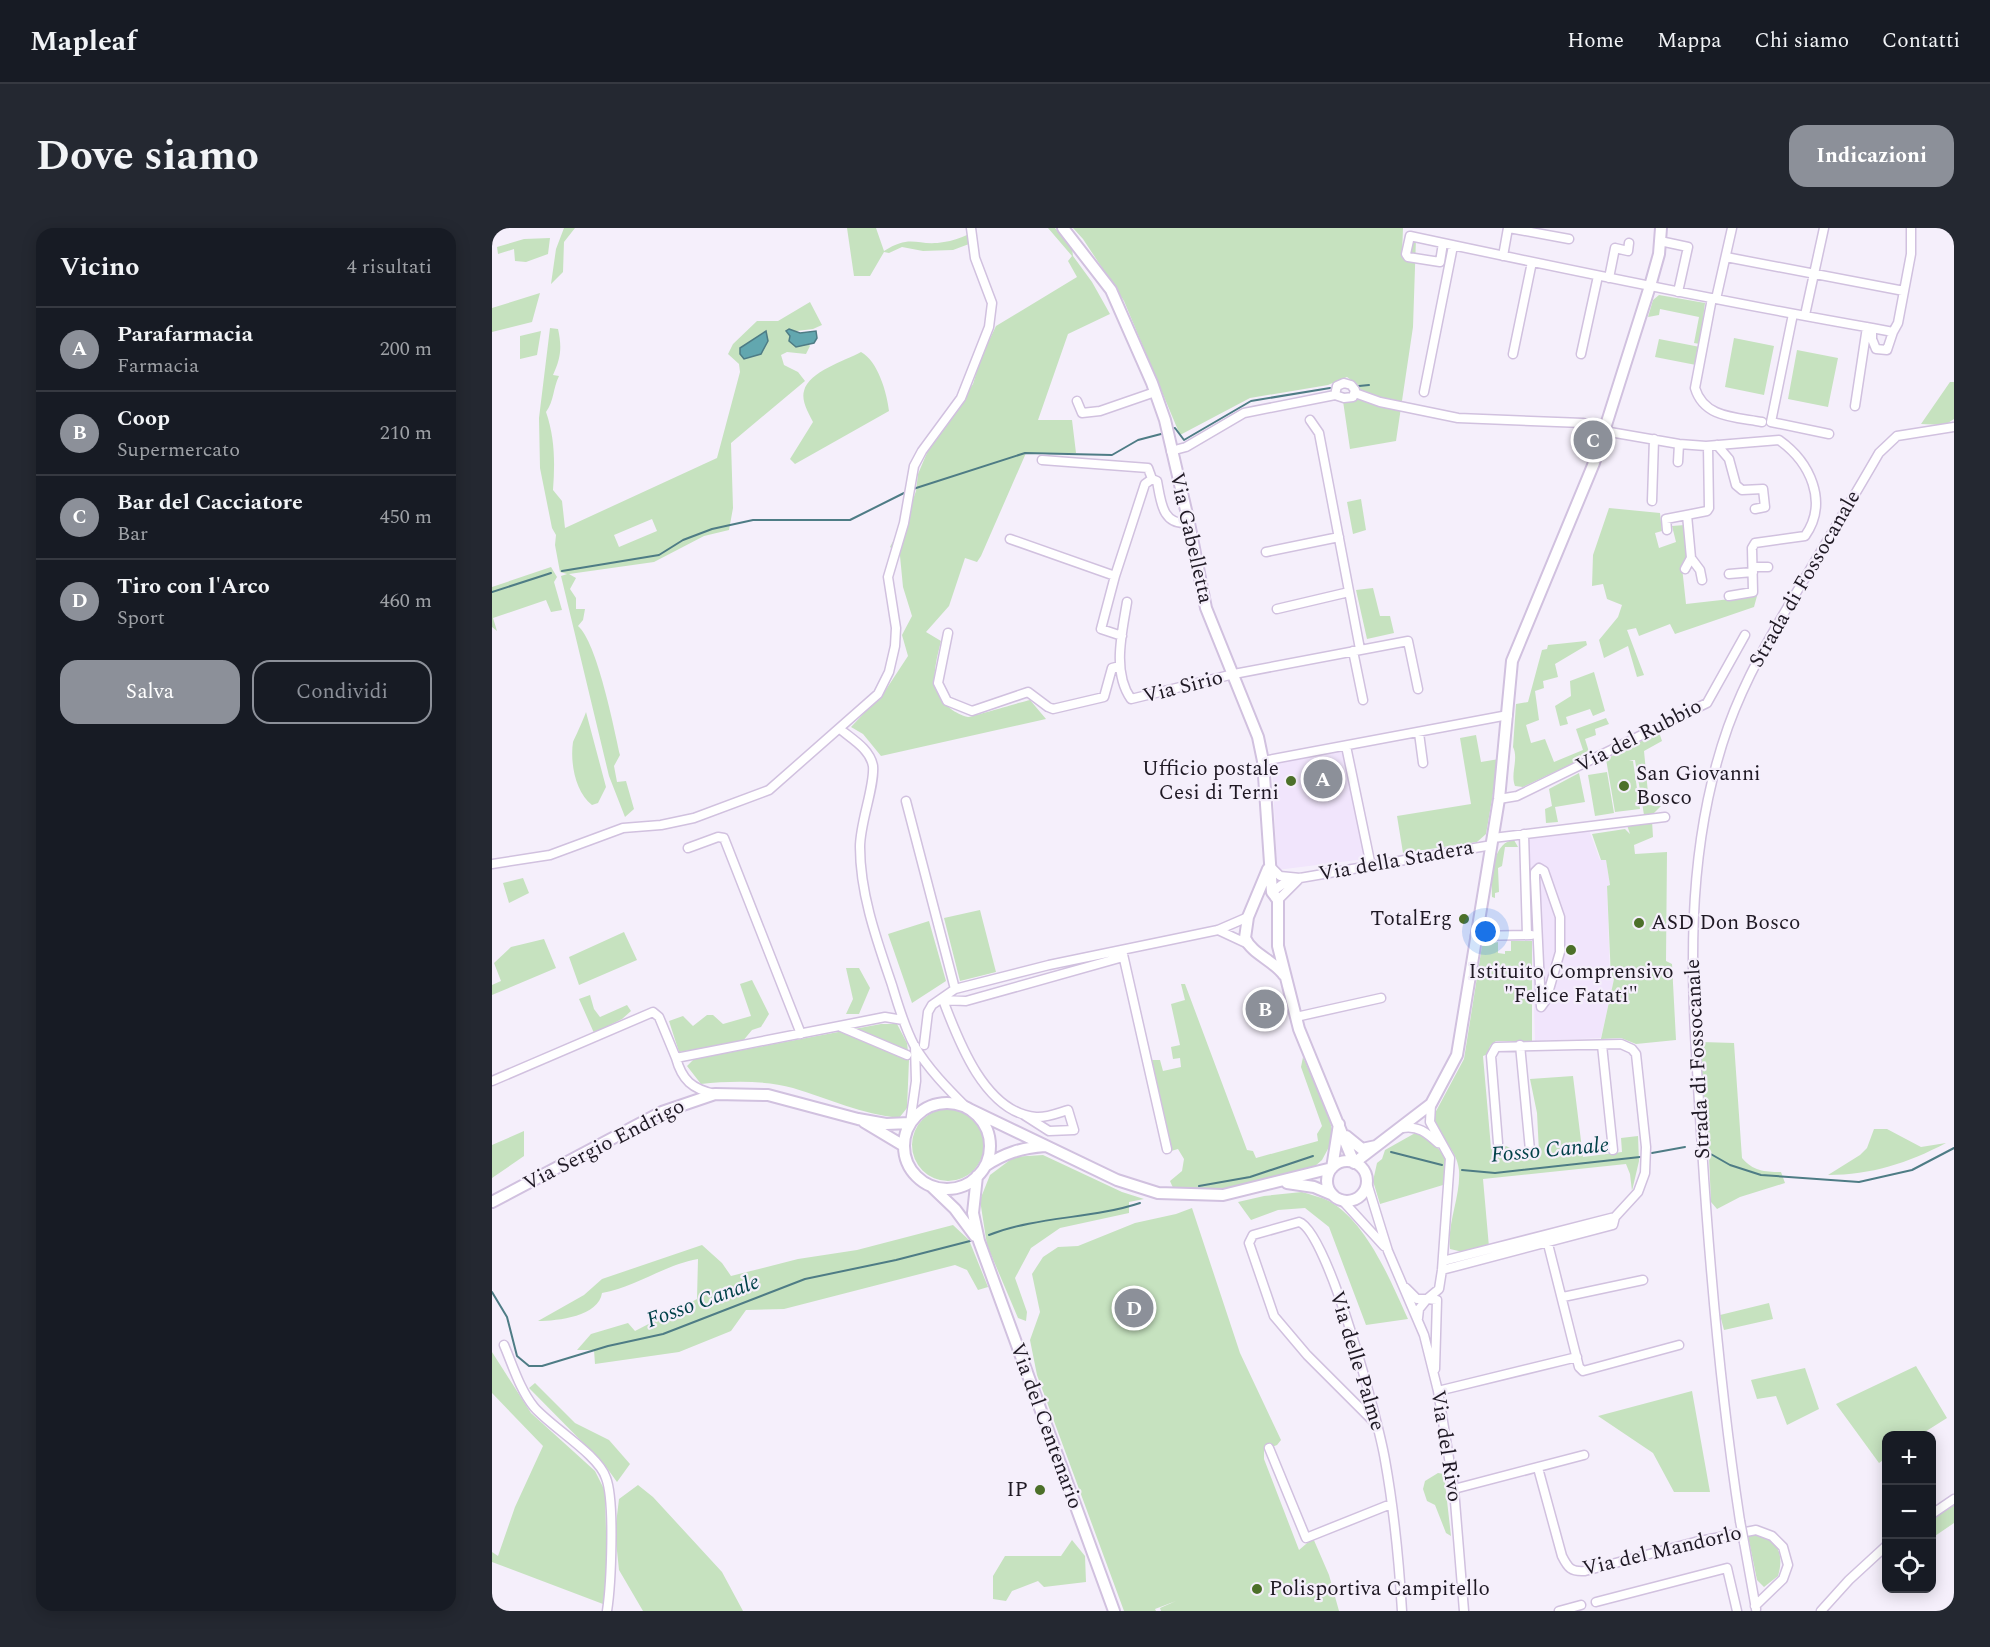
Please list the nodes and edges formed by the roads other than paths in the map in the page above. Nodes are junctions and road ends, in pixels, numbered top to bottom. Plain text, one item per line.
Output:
1 (971, 228) edge
2 (1063, 228) edge
3 (1509, 228) edge
4 (1661, 228) edge
5 (1732, 228) edge
6 (1824, 228) edge
7 (1911, 228) edge
8 (1411, 232) edge
9 (1569, 239) dead end
10 (1660, 241) junction
11 (1443, 243) junction
12 (1629, 243) dead end
13 (1453, 246) junction
14 (1503, 256) junction
15 (1726, 257) junction
16 (1532, 262) junction
17 (1814, 274) junction
18 (1598, 276) junction
19 (1609, 278) junction
20 (1650, 286) junction
21 (1904, 291) junction
22 (1678, 292) junction
23 (1714, 299) junction
24 (1793, 314) junction
25 (1805, 315) junction
26 (1870, 328) junction
27 (1893, 332) junction
28 (1514, 354) dead end
29 (1581, 354) dead end
30 (1155, 392) junction
31 (1425, 392) dead end
32 (1355, 393) junction
33 (1335, 395) junction
34 (1077, 401) dead end
35 (1855, 406) dead end
36 (1310, 420) dead end
37 (1762, 422) dead end
38 (1953, 428) edge
39 (1604, 431) junction
40 (1829, 434) dead end
41 (1654, 439) junction
42 (1678, 444) junction
43 (1710, 446) junction
44 (1171, 451) junction
45 (1042, 460) dead end
46 (1678, 462) dead end
47 (1152, 479) junction
48 (1706, 499) dead end
49 (1652, 501) dead end
50 (1755, 509) dead end
51 (1687, 515) junction
52 (1189, 523) junction
53 (1667, 530) dead end
54 (1339, 537) junction
55 (1010, 539) dead end
56 (1266, 552) dead end
57 (1691, 558) junction
58 (1768, 567) dead end
59 (1685, 569) dead end
60 (1753, 570) junction
61 (1729, 574) dead end
62 (1115, 576) junction
63 (1702, 580) dead end
64 (1349, 592) junction
65 (1729, 596) dead end
66 (1127, 602) dead end
67 (1277, 609) dead end
68 (948, 633) dead end
69 (1745, 635) dead end
70 (1122, 636) junction
71 (1357, 650) junction
72 (1120, 666) junction
73 (1234, 674) junction
74 (1418, 688) dead end
75 (1363, 700) dead end
76 (1508, 715) junction
77 (840, 729) junction
78 (1419, 733) junction
79 (1346, 746) junction
80 (1263, 761) junction
81 (1424, 764) dead end
82 (1499, 799) junction
83 (906, 801) dead end
84 (1665, 817) dead end
85 (1524, 834) junction
86 (1493, 841) junction
87 (688, 848) dead end
88 (492, 864) edge
89 (1269, 866) junction
90 (1371, 866) junction
91 (1296, 878) junction
92 (1258, 894) junction
93 (1275, 896) junction
94 (1248, 917) junction
95 (1218, 930) junction
96 (1527, 935) junction
97 (1537, 935) junction
98 (1475, 936) junction
99 (1276, 938) junction
100 (1252, 947) junction
101 (1122, 953) junction
102 (1287, 980) junction
103 (956, 989) junction
104 (1381, 998) dead end
105 (943, 1000) junction
106 (1296, 1017) junction
107 (903, 1020) junction
108 (841, 1027) junction
109 (801, 1034) junction
110 (919, 1045) junction
111 (1602, 1045) junction
112 (1520, 1046) junction
113 (907, 1054) dead end
114 (676, 1058) junction
115 (492, 1081) edge
116 (715, 1094) junction
117 (1431, 1104) junction
118 (967, 1108) junction
119 (1024, 1115) junction
120 (858, 1119) junction
121 (910, 1123) junction
122 (1339, 1123) junction
123 (1402, 1128) junction
124 (1344, 1134) junction
125 (1498, 1143) dead end
126 (904, 1146) junction
127 (1048, 1146) junction
128 (1379, 1146) junction
129 (1167, 1149) dead end
130 (1336, 1149) junction
131 (1446, 1150) junction
132 (1530, 1150) dead end
133 (1613, 1150) dead end
134 (1354, 1163) junction
135 (985, 1166) junction
136 (1332, 1168) junction
137 (1317, 1173) junction
138 (977, 1176) junction
139 (1367, 1180) junction
140 (1285, 1182) junction
141 (929, 1185) junction
142 (1337, 1197) junction
143 (492, 1202) edge
144 (1546, 1240) junction
145 (979, 1241) junction
146 (1388, 1251) junction
147 (1443, 1266) junction
148 (1643, 1280) dead end
149 (1404, 1286) junction
150 (1563, 1297) junction
151 (1427, 1299) junction
152 (1418, 1319) junction
153 (504, 1345) dead end
154 (1679, 1345) dead end
155 (1577, 1357) junction
156 (1435, 1378) junction
157 (1438, 1391) junction
158 (1376, 1424) junction
159 (1269, 1448) dead end
160 (1584, 1455) dead end
161 (1538, 1468) junction
162 (1454, 1489) junction
163 (1954, 1499) edge
164 (1391, 1504) junction
165 (1936, 1511) edge
166 (1882, 1550) edge
167 (1596, 1602) dead end
168 (1581, 1605) dead end
169 (1756, 1608) edge
170 (607, 1611) edge
171 (1114, 1611) edge
172 (1402, 1611) edge
173 (1464, 1611) edge
174 (1559, 1611) edge
175 (1737, 1611) edge
176 (1821, 1611) edge

1 - 77 street
2 - 30 street, Via Gabelletta
3 - 9 street
3 - 14 street
4 - 10 street
5 - 15 street
6 - 17 street
7 - 21 street
8 - 11 street
8 - 11 street
10 - 20 street
10 - 22 street
11 - 13 street
12 - 19 street
13 - 14 street
13 - 31 street
14 - 16 street
15 - 17 street
15 - 23 street
16 - 18 street
16 - 28 street
17 - 21 street
17 - 25 street
18 - 19 street
18 - 29 street
19 - 20 street
20 - 22 street
20 - 39 street
21 - 27 street
22 - 23 street
23 - 24 street
23 - 37 street
24 - 25 street
24 - 40 street
25 - 26 street
26 - 27 street
26 - 27 street
26 - 35 street
30 - 34 street
30 - 44 street, Via Gabelletta
32 - 33 street
32 - 33 street
32 - 39 street
33 - 44 street
36 - 54 street
38 - 169 street, Strada di Fossocanale, bridge
39 - 41 street
39 - 76 street
41 - 42 street
41 - 49 street
42 - 43 street
42 - 46 street
43 - 48 street
43 - 50 street
43 - 51 street
43 - 60 street
44 - 52 street, Via Gabelletta
45 - 47 street
47 - 52 street
47 - 62 street
51 - 53 street
51 - 57 street
52 - 73 street, Via Gabelletta
54 - 56 street
54 - 64 street
55 - 62 street
57 - 59 street
57 - 63 street
58 - 60 street
60 - 61 street
60 - 65 street
62 - 70 street
64 - 67 street
64 - 71 street
66 - 70 street, Via Sirio
68 - 72 street, Via Sirio
69 - 82 street, Via del Rubbio
70 - 72 street, Via Sirio
71 - 73 street
71 - 74 street
71 - 75 street
72 - 73 street, Via Sirio
73 - 80 street, Via Gabelletta
76 - 78 street
76 - 82 street
77 - 88 street
77 - 107 street
78 - 79 street
78 - 81 street
79 - 80 street
79 - 90 street
80 - 89 street, Via Gabelletta
82 - 86 street
83 - 103 street
84 - 85 street, Via della Stadera
85 - 86 street, Via della Stadera
85 - 96 street
86 - 90 street, Via della Stadera
86 - 98 street
87 - 109 street
89 - 91 street, Via della Stadera
89 - 92 street, Via Gabelletta
89 - 93 street, Via Gabelletta
90 - 91 street, Via della Stadera
91 - 93 street, Via della Stadera
92 - 93 street
92 - 94 street, Via Gabelletta
93 - 99 street, Via Gabelletta
94 - 95 street
94 - 100 street, Via Gabelletta
95 - 100 street
95 - 101 street
96 - 97 street
96 - 98 street
97 - 97 street
98 - 117 street
99 - 100 street
99 - 102 street, Via Gabelletta
100 - 102 street, Via Gabelletta
101 - 103 street
101 - 105 street
101 - 129 street
102 - 106 street, Via Gabelletta
103 - 105 street
104 - 106 street
105 - 110 street
105 - 119 street
106 - 122 street, Via Gabelletta
107 - 108 street
107 - 110 street
108 - 109 street
108 - 113 street
109 - 114 street
110 - 118 street
110 - 121 street
111 - 112 street
111 - 133 street
111 - 144 street
112 - 125 street
112 - 132 street
114 - 115 street
114 - 116 street
116 - 120 street, Via Sergio Endrigo
116 - 143 street, Via Sergio Endrigo
117 - 123 street
117 - 131 street
118 - 121 street
118 - 127 street
118 - 135 street
119 - 119 street
120 - 121 street, Via Sergio Endrigo
120 - 126 street, Via Sergio Endrigo
121 - 126 street
122 - 124 street, Via Gabelletta
122 - 130 street
123 - 128 street
123 - 131 street
124 - 128 street
124 - 134 street, Via Gabelletta
126 - 141 street
127 - 135 street
127 - 140 street
128 - 134 street
128 - 139 street
130 - 136 street
130 - 137 street
131 - 147 street
134 - 136 street
134 - 139 street
135 - 138 street
136 - 137 street
136 - 142 street
137 - 140 street
138 - 141 street
138 - 145 street, Via del Centenario
139 - 142 street
139 - 146 street
140 - 142 street
141 - 145 street, Via del Centenario
142 - 146 street
144 - 147 street
144 - 150 street
145 - 171 street, Via del Centenario
146 - 149 street
147 - 151 street
148 - 150 street
149 - 151 street
149 - 152 street, Via del Rivo
150 - 155 street
151 - 152 street
151 - 156 street
152 - 156 street, Via del Rivo
153 - 170 street
154 - 155 street
155 - 157 street
156 - 157 street, Via del Rivo
157 - 162 street, Via del Rivo
158 - 158 street, Via delle Palme
158 - 164 street, Via delle Palme
159 - 164 street
160 - 161 street
161 - 162 street
161 - 169 street, Via del Mandorlo
162 - 173 street, Via del Rivo
163 - 165 street
164 - 172 street, Via delle Palme
166 - 176 street
167 - 175 street
168 - 174 street

